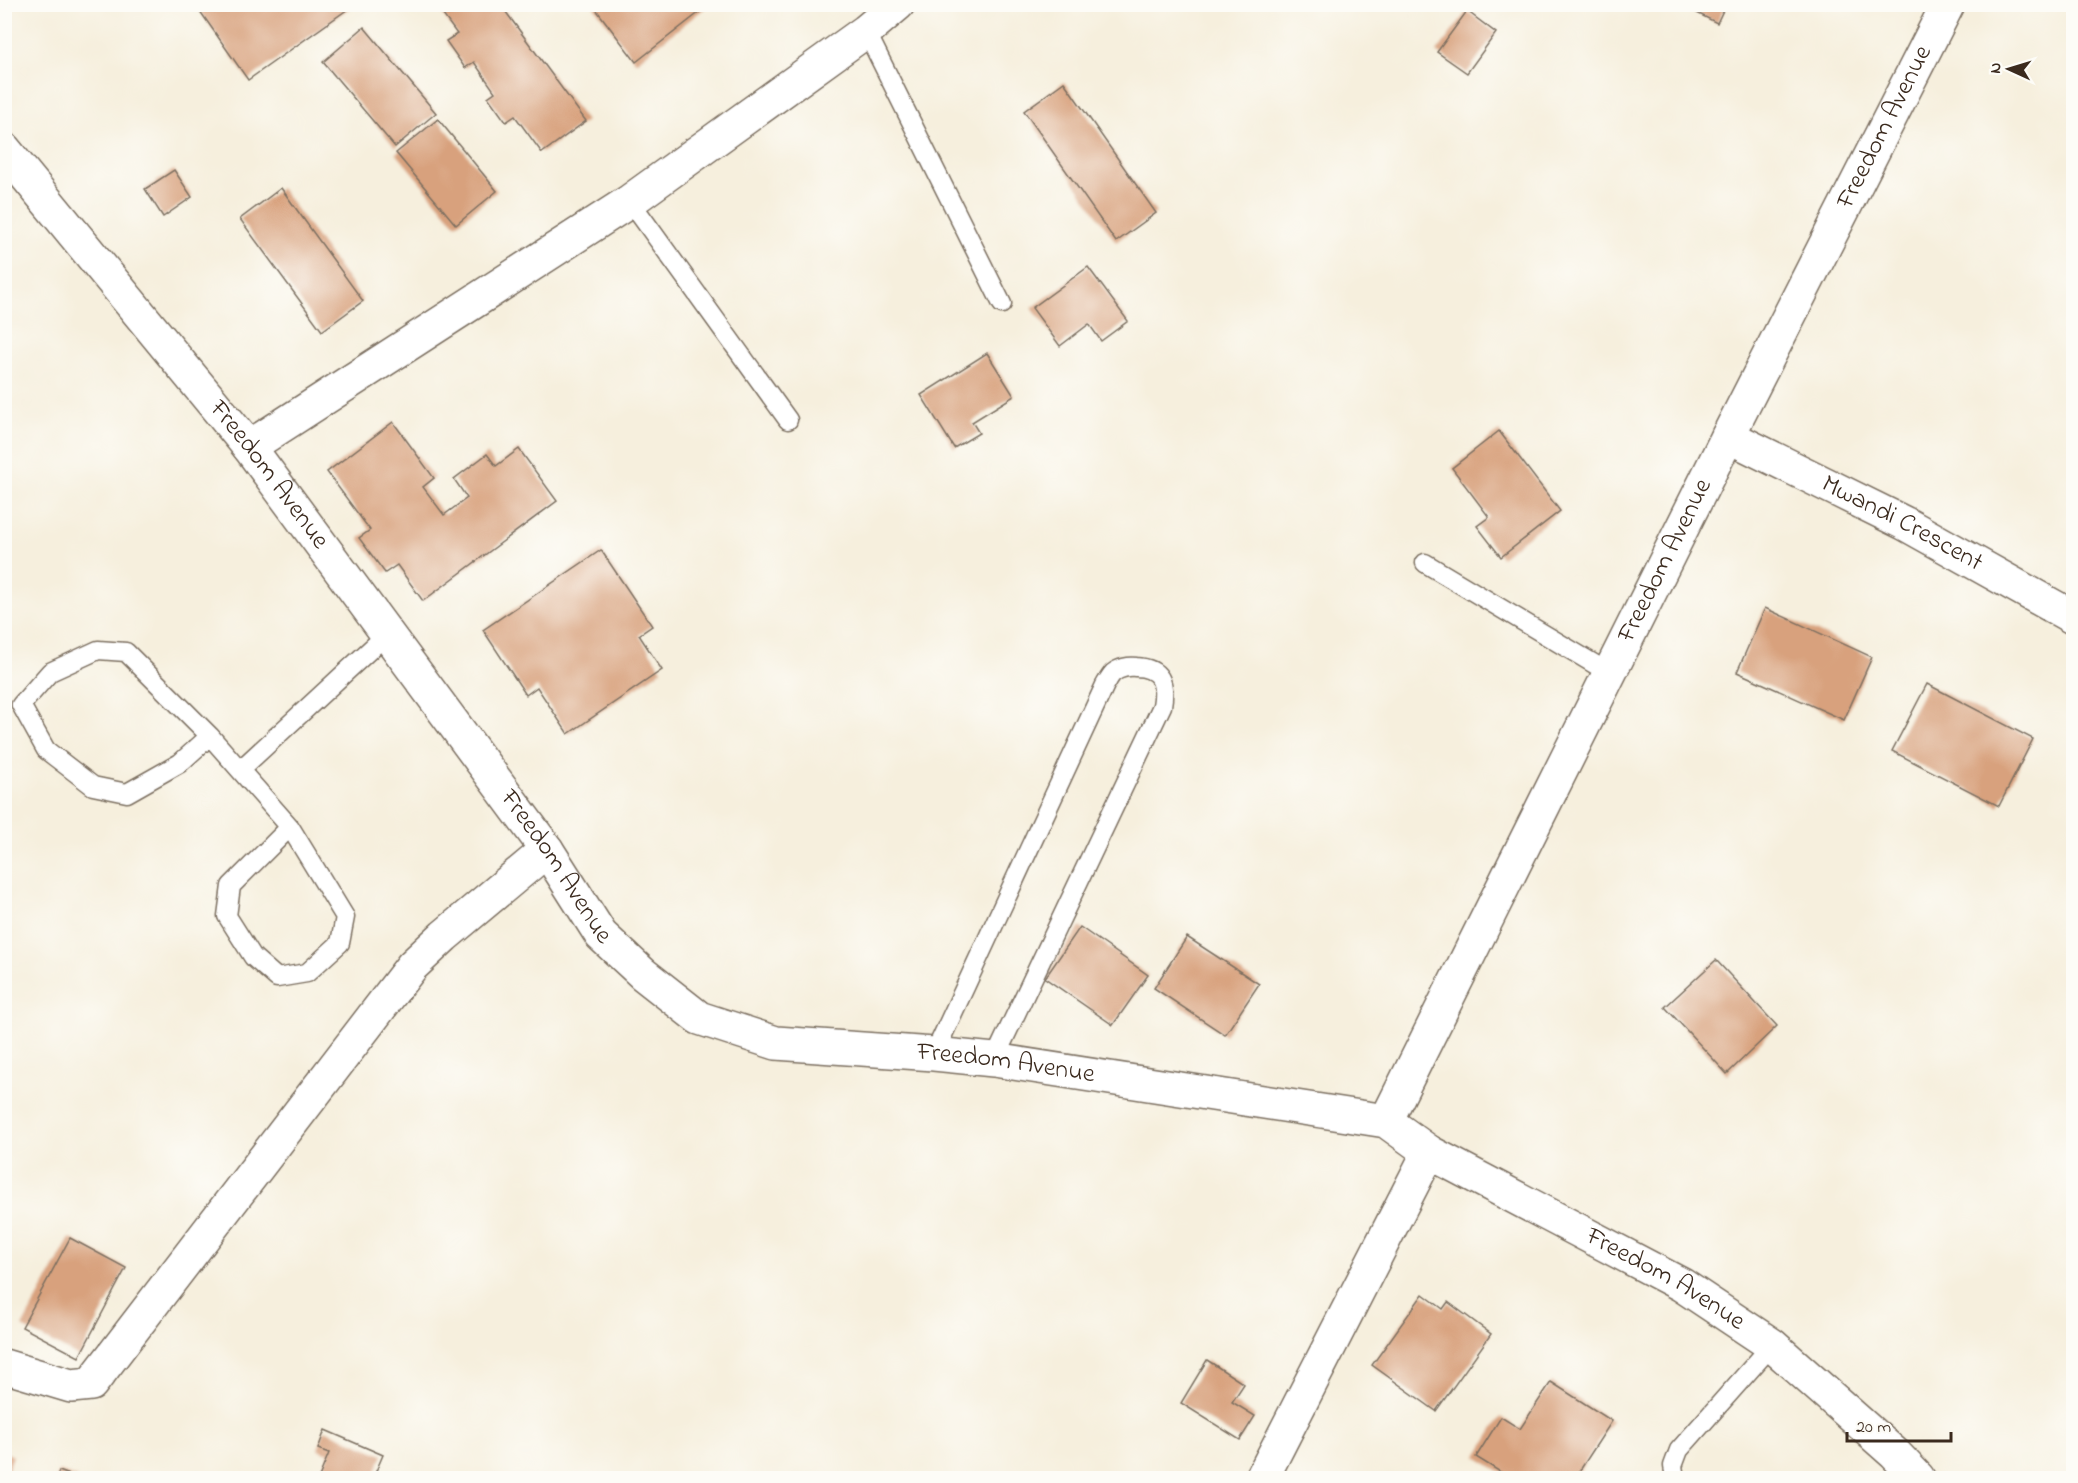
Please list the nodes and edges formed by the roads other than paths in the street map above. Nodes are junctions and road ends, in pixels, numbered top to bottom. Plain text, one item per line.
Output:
1 (898, 4) edge
2 (1948, 4) edge
3 (866, 31) junction
4 (4, 149) edge
5 (630, 201) junction
6 (1002, 304) dead end
7 (788, 420) dead end
8 (1728, 436) junction
9 (249, 447) junction
10 (1425, 563) dead end
11 (2073, 618) edge
12 (387, 634) junction
13 (1611, 674) junction
14 (210, 736) junction
15 (241, 770) junction
16 (290, 827) junction
17 (547, 850) junction
18 (933, 1054) junction
19 (994, 1060) junction
20 (1386, 1121) junction
21 (1429, 1152) junction
22 (1772, 1346) junction
23 (4, 1366) edge
24 (1262, 1479) edge
25 (1675, 1479) edge
26 (1918, 1479) edge

1 - 3 street
2 - 8 street, Freedom Avenue
3 - 5 street
3 - 6 lane
4 - 9 street, Freedom Avenue
5 - 7 lane
5 - 9 street
8 - 11 street, Mwandi Crescent
8 - 13 street, Freedom Avenue
9 - 12 street, Freedom Avenue
10 - 13 lane
12 - 15 lane
12 - 17 street, Freedom Avenue
13 - 20 street, Freedom Avenue
14 - 14 lane
14 - 15 lane
15 - 16 lane
16 - 16 lane
17 - 18 street, Freedom Avenue
17 - 23 street
18 - 19 street, Freedom Avenue
18 - 19 lane
19 - 20 street, Freedom Avenue
20 - 21 street, Freedom Avenue
21 - 22 street, Freedom Avenue
21 - 24 street
22 - 25 lane
22 - 26 street, Freedom Avenue

